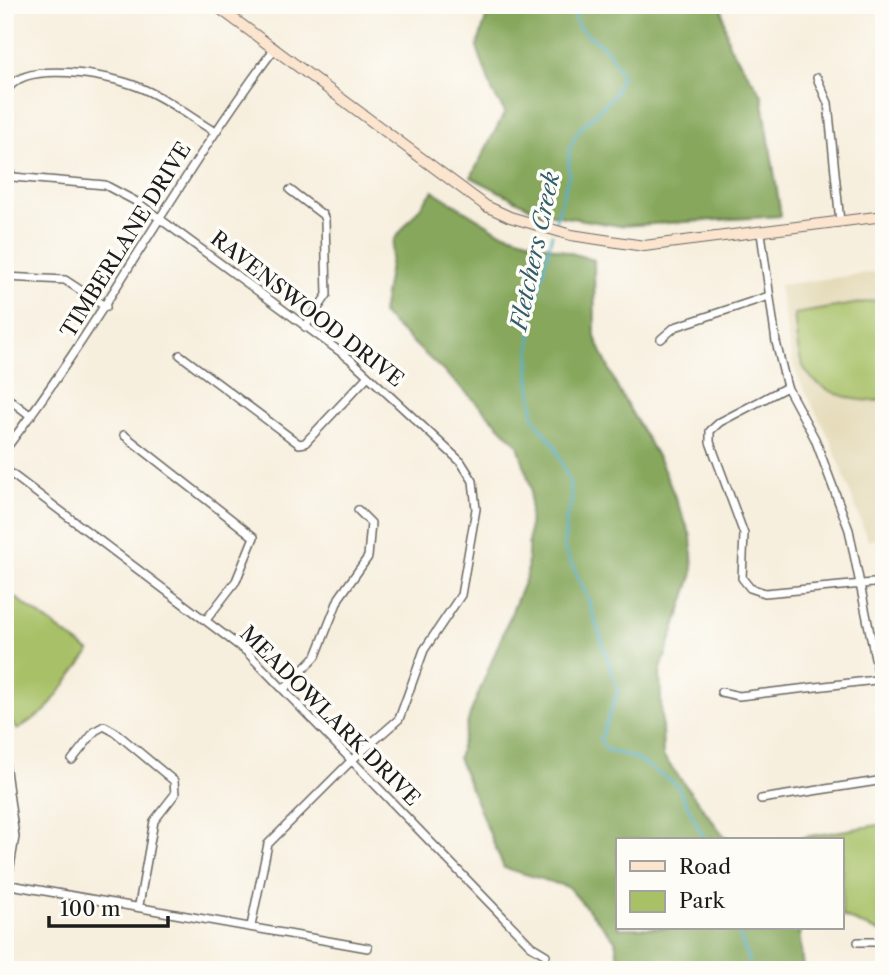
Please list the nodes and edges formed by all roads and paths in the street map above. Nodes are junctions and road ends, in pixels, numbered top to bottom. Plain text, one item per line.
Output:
1 (215, 5) edge
2 (275, 48) junction
3 (817, 78) dead end
4 (215, 132) junction
5 (290, 190) dead end
6 (884, 215) edge
7 (162, 218) junction
8 (840, 222) junction
9 (761, 233) junction
10 (5, 277) edge
11 (769, 296) junction
12 (106, 307) junction
13 (305, 327) junction
14 (661, 338) dead end
15 (180, 355) dead end
16 (368, 376) junction
17 (787, 387) junction
18 (5, 396) edge
19 (31, 416) junction
20 (124, 435) dead end
21 (5, 450) edge
22 (5, 469) edge
23 (358, 510) dead end
24 (884, 582) edge
25 (862, 585) junction
26 (206, 620) junction
27 (882, 679) edge
28 (284, 689) junction
29 (721, 692) dead end
30 (884, 702) edge
31 (72, 760) dead end
32 (352, 760) junction
33 (5, 763) edge
34 (884, 780) edge
35 (761, 799) dead end
36 (6, 884) edge
37 (139, 905) junction
38 (251, 926) junction
39 (858, 942) dead end
40 (884, 942) edge
41 (368, 948) dead end
42 (546, 955) dead end

1 - 2 street
2 - 4 street, TIMBERLANE DRIVE
2 - 9 street
3 - 8 street
4 - 7 street, TIMBERLANE DRIVE
4 - 7 street, RAVENSWOOD DRIVE
5 - 13 street
6 - 8 street
7 - 12 street, TIMBERLANE DRIVE
7 - 13 street, RAVENSWOOD DRIVE
8 - 9 street
9 - 11 street
10 - 12 street
11 - 14 street
11 - 17 street
12 - 19 street, TIMBERLANE DRIVE
13 - 16 street, RAVENSWOOD DRIVE
15 - 16 street
16 - 32 street, RAVENSWOOD DRIVE
17 - 25 street
17 - 25 street
18 - 19 street
19 - 21 street, TIMBERLANE DRIVE
20 - 26 street
22 - 26 street, MEADOWLARK DRIVE
23 - 28 street
24 - 25 street
25 - 27 street
26 - 28 street, MEADOWLARK DRIVE
27 - 29 street
27 - 30 street
28 - 32 street, MEADOWLARK DRIVE
31 - 37 street
32 - 38 street, RAVENSWOOD DRIVE
32 - 42 street, MEADOWLARK DRIVE
33 - 36 street
34 - 35 street
36 - 37 street
37 - 38 street
38 - 41 street
39 - 40 street

